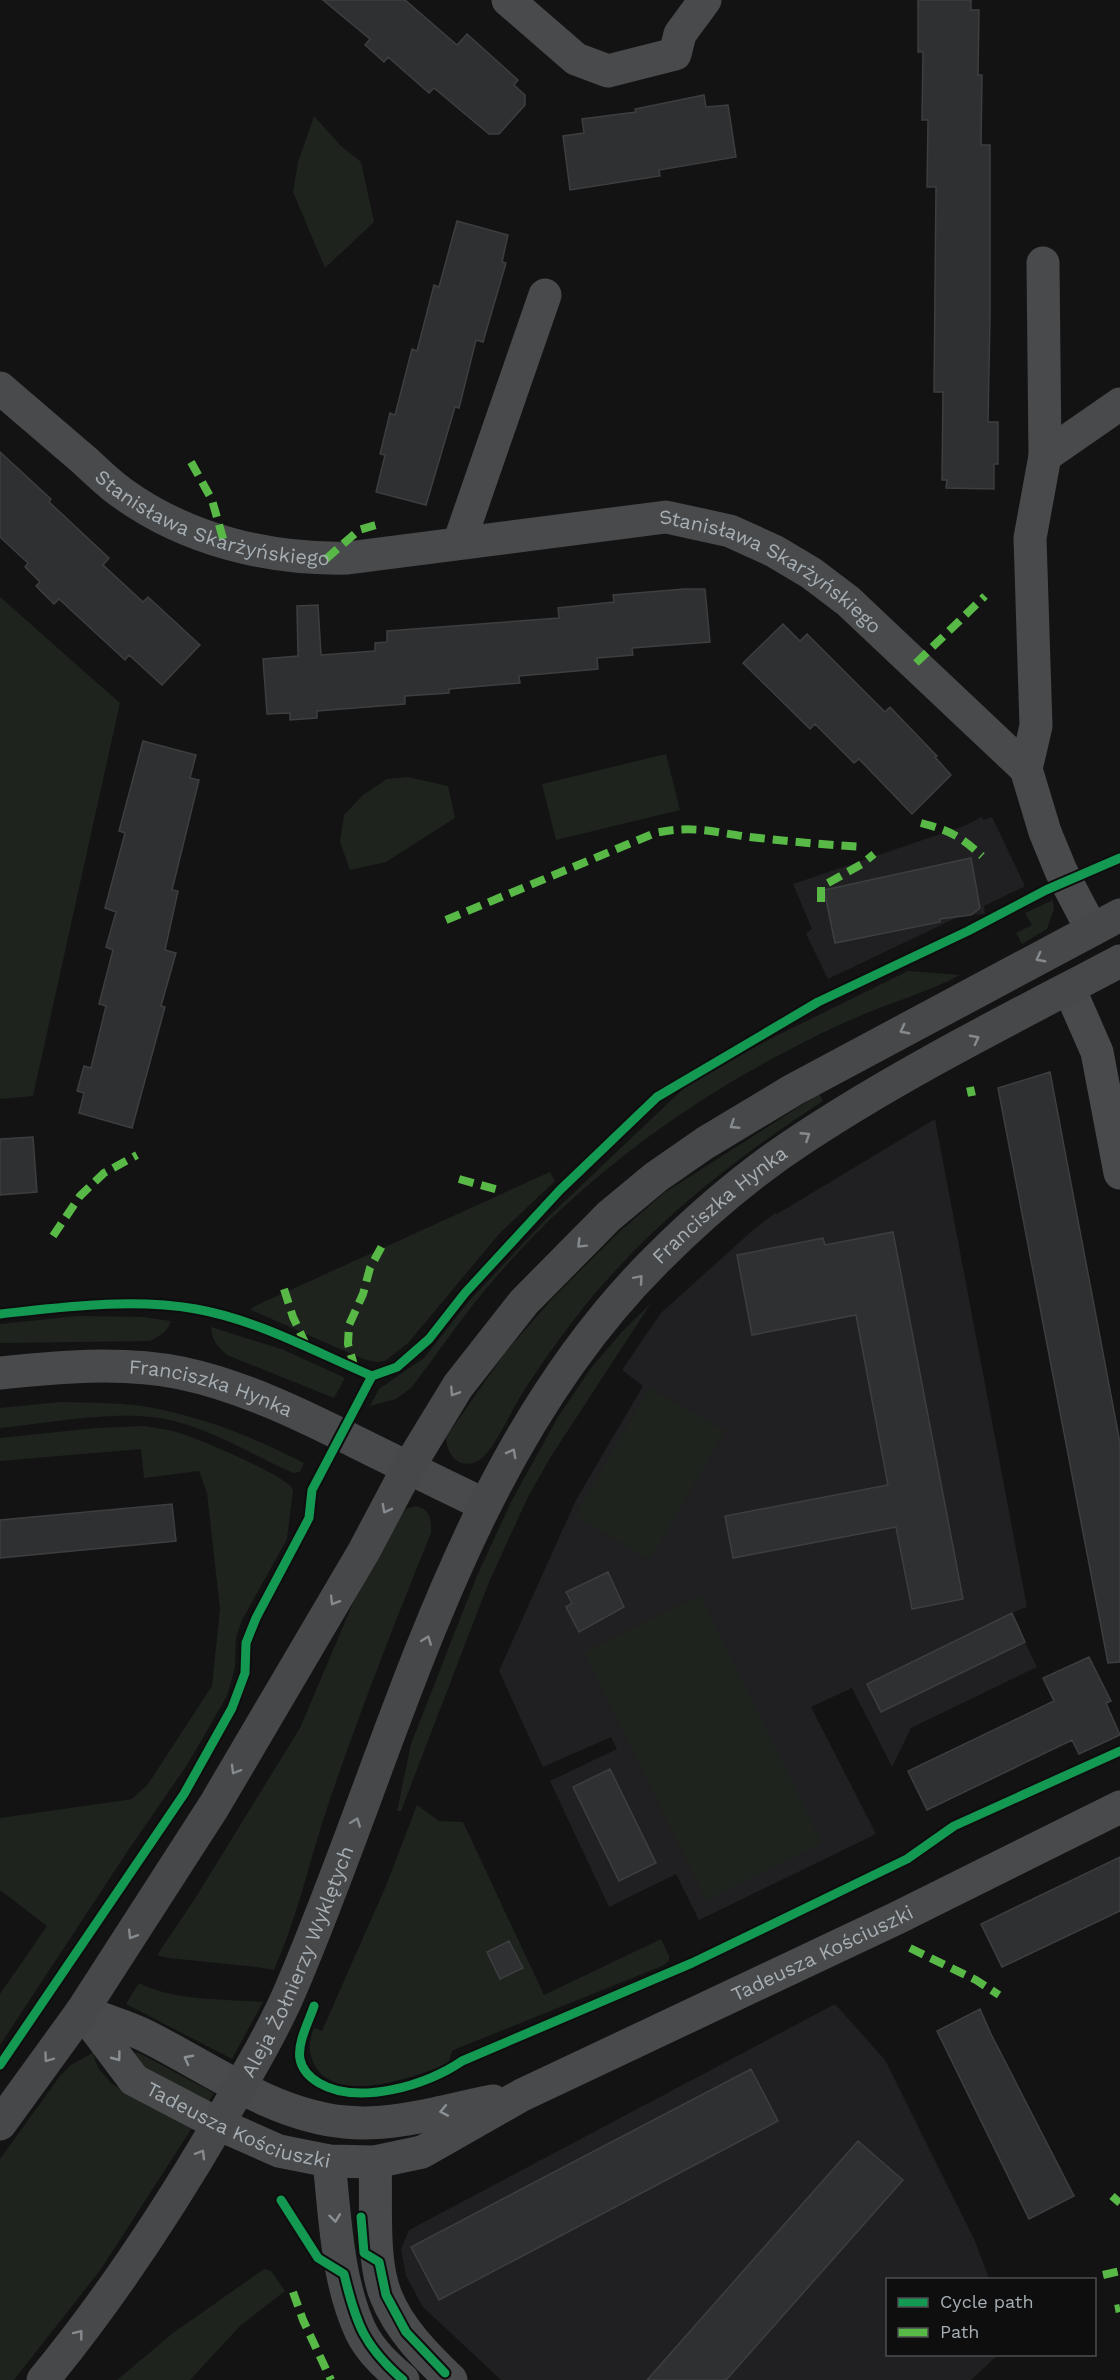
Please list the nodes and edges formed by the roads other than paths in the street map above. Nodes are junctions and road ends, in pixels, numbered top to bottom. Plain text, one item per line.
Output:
1 (508, 0) edge
2 (705, 0) edge
3 (1043, 263) dead end
4 (545, 295) dead end
5 (0, 388) edge
6 (1120, 405) edge
7 (1045, 456) junction
8 (459, 543) junction
9 (1026, 769) junction
10 (1120, 915) edge
11 (1092, 930) junction
12 (1120, 962) edge
13 (1069, 988) junction
14 (1120, 1173) edge
15 (0, 1373) edge
16 (408, 1467) junction
17 (485, 1505) junction
18 (1120, 1807) edge
19 (82, 2010) junction
20 (240, 2086) junction
21 (522, 2095) junction
22 (0, 2124) edge
23 (218, 2124) junction
24 (329, 2162) junction
25 (375, 2162) junction
26 (43, 2380) edge
27 (404, 2380) edge
28 (451, 2380) edge

1 - 2 street
3 - 7 street, Stanisława Skarżyńskiego
4 - 8 street
5 - 8 street, Stanisława Skarżyńskiego
6 - 7 street
7 - 9 street, Stanisława Skarżyńskiego
8 - 9 street, Stanisława Skarżyńskiego
9 - 11 street, Stanisława Skarżyńskiego
10 - 11 main road
11 -> 16 main road
12 - 13 main road, Franciszka Hynka
13 - 14 street
17 -> 13 main road, Franciszka Hynka
15 - 16 street, Franciszka Hynka
16 - 17 street, Franciszka Hynka
16 -> 19 main road
20 -> 17 main road, Aleja Żołnierzy Wyklętych
18 - 21 street, Tadeusza Kościuszki
20 -> 19 street, Tadeusza Kościuszki
19 -> 22 main road
19 -> 23 street, Tadeusza Kościuszki
21 -> 20 street, Tadeusza Kościuszki
20 - 23 main road, Aleja Żołnierzy Wyklętych
21 - 25 street, Tadeusza Kościuszki
23 - 24 street, Tadeusza Kościuszki
26 -> 23 main road, Aleja Żołnierzy Wyklętych
24 - 25 street, Tadeusza Kościuszki
24 -> 27 street
25 - 28 street

